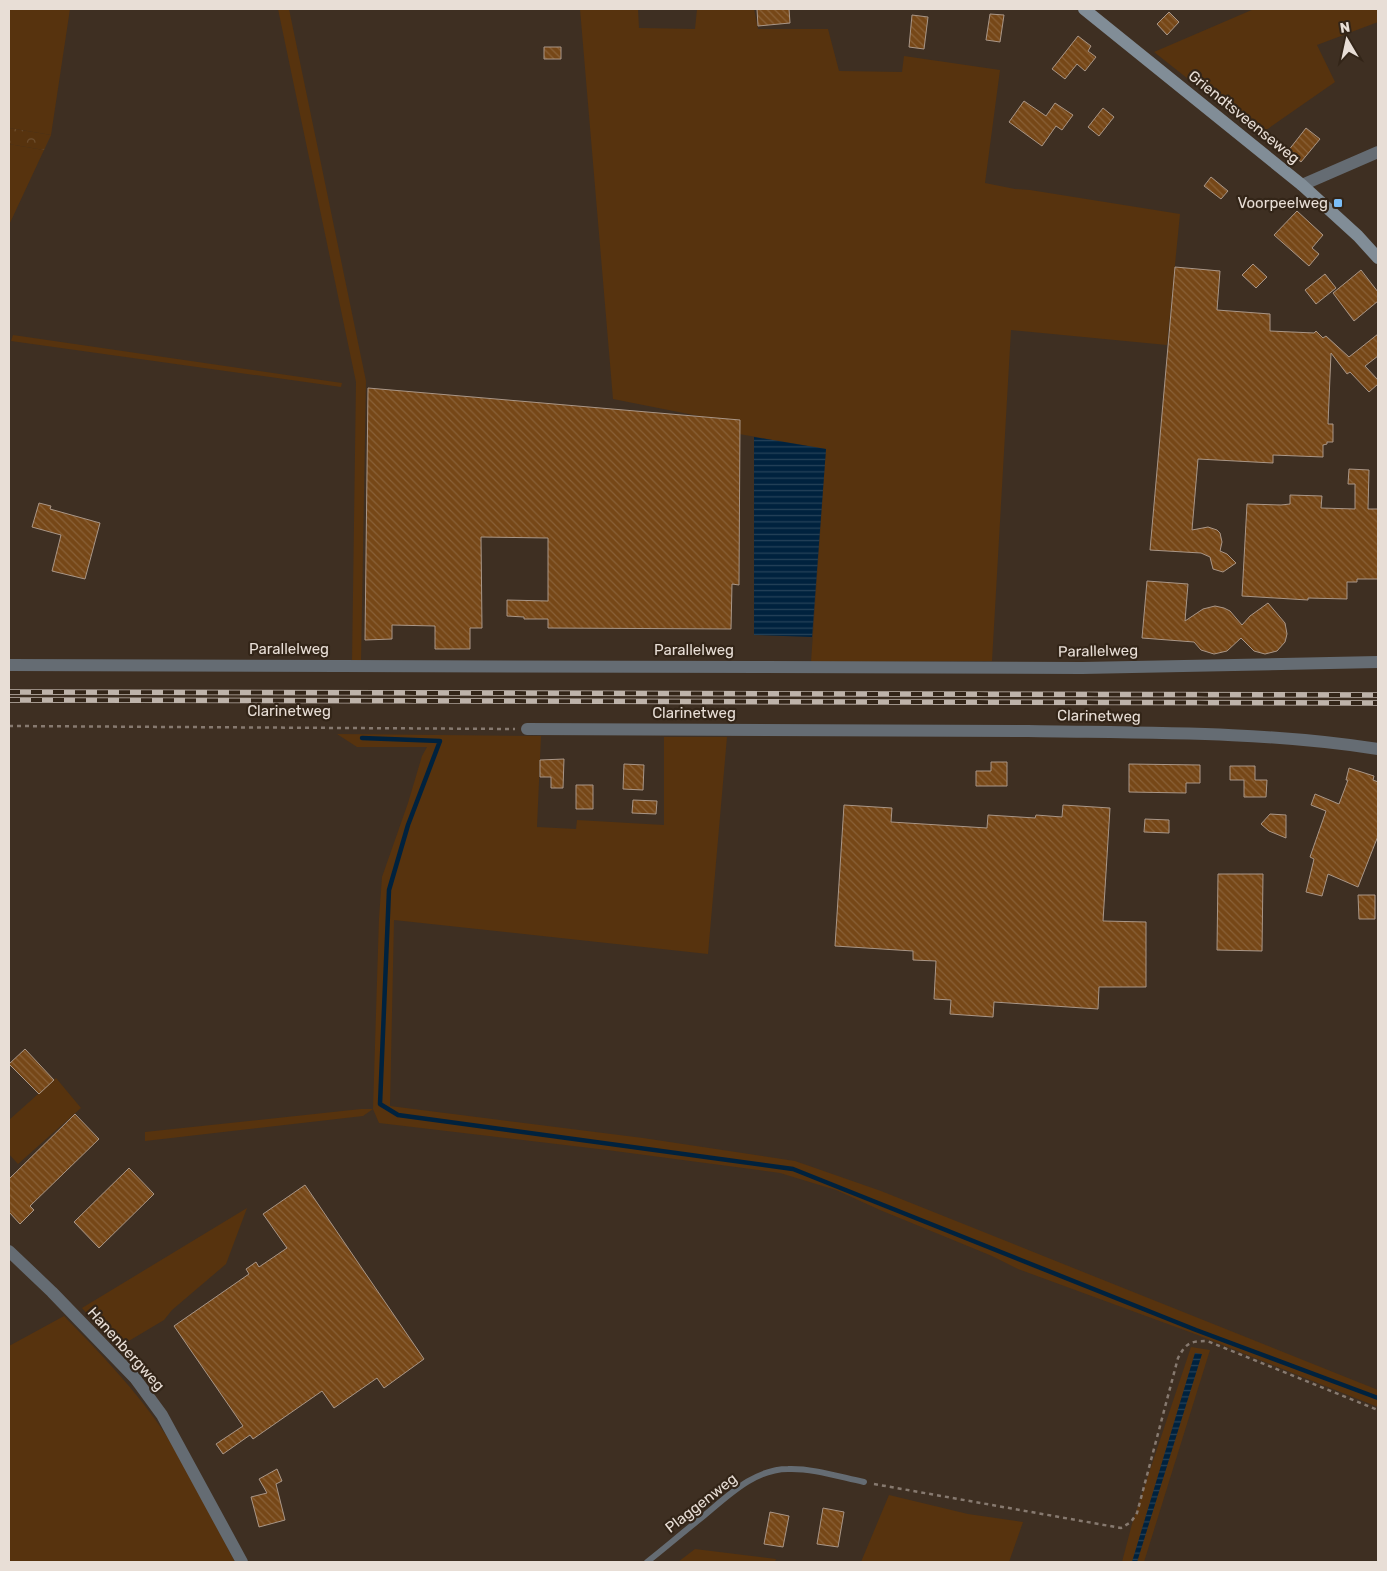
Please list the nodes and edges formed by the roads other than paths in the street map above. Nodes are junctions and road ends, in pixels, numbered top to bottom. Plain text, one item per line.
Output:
1 (1084, 9) edge
2 (1378, 152) edge
3 (1302, 185) junction
4 (1378, 258) edge
5 (1378, 662) edge
6 (9, 665) edge
7 (527, 729) road end
8 (1378, 750) edge
9 (9, 1251) edge
10 (864, 1482) road end
11 (242, 1562) edge
12 (647, 1562) edge

1 - 3 street, Griendtsveenseweg
2 - 3 street
3 - 4 street, Griendtsveenseweg
5 - 6 street, Parallelweg
7 - 8 street, Clarinetweg
9 - 11 street, Hanenbergweg
10 - 12 lane, Plaggenweg

